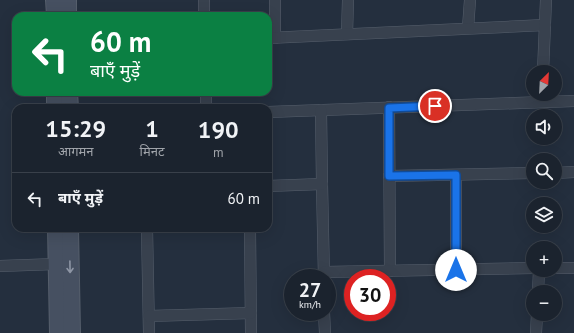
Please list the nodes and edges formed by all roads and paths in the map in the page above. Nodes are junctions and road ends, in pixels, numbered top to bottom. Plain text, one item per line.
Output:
1 (54, 0) edge
2 (68, 0) edge
3 (204, 0) edge
4 (275, 0) edge
5 (348, 0) edge
6 (470, 0) edge
7 (546, 0) edge
8 (54, 12) edge
9 (68, 12) edge
10 (204, 12) edge
11 (545, 25) junction
12 (468, 28) junction
13 (348, 34) junction
14 (272, 38) edge
15 (543, 65) edge
16 (526, 99) edge
17 (562, 100) edge
18 (574, 101) edge
19 (389, 108) junction
20 (321, 110) junction
21 (272, 112) edge
22 (574, 172) edge
23 (526, 173) edge
24 (562, 173) edge
25 (456, 175) junction
26 (389, 176) junction
27 (322, 184) junction
28 (272, 186) edge
29 (56, 232) edge
30 (70, 232) edge
31 (147, 232) edge
32 (250, 232) edge
33 (56, 264) junction
34 (0, 266) edge
35 (526, 268) edge
36 (562, 268) edge
37 (574, 268) edge
38 (324, 269) edge
39 (390, 269) edge
40 (456, 270) junction
41 (396, 271) edge
42 (251, 313) junction
43 (149, 316) junction
44 (324, 321) edge
45 (537, 321) edge
46 (58, 333) edge
47 (72, 333) edge
48 (149, 333) edge
49 (251, 333) edge
50 (325, 333) edge
51 (536, 333) edge

1 - 8 street
2 - 9 street
3 - 10 street
4 - 14 street
5 - 13 street
6 - 12 street
7 - 11 street
11 - 12 street
11 - 15 street
12 - 13 street
13 - 14 street
16 - 19 street
17 - 18 street
19 - 20 street
19 - 26 street
20 - 21 street
20 - 27 street
22 - 24 street
23 - 25 street
25 - 26 street
25 - 40 street
26 - 39 street
27 - 28 street
27 - 38 street
29 - 33 street
30 -> 47 street
31 - 43 street
32 - 42 street
33 - 34 street
33 - 46 street
35 - 40 street
36 - 37 street
40 - 41 street
42 - 43 street
42 - 49 street
43 - 48 street
44 - 50 street
45 - 51 street

